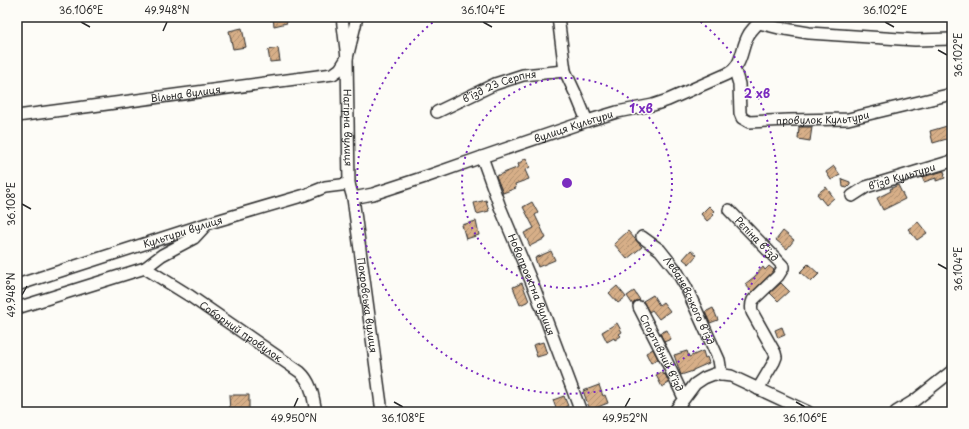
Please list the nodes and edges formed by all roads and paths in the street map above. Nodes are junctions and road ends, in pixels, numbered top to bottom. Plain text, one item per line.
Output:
1 (342, 17) edge
2 (357, 17) edge
3 (558, 17) edge
4 (760, 20) edge
5 (952, 39) edge
6 (347, 58) junction
7 (734, 70) junction
8 (564, 71) junction
9 (952, 94) edge
10 (437, 112) dead end
11 (17, 116) edge
12 (587, 121) junction
13 (482, 157) junction
14 (952, 160) edge
15 (349, 184) junction
16 (852, 196) dead end
17 (353, 198) junction
18 (729, 210) dead end
19 (206, 224) junction
20 (642, 237) dead end
21 (145, 268) junction
22 (17, 285) edge
23 (639, 307) dead end
24 (17, 308) edge
25 (952, 371) edge
26 (721, 374) junction
27 (758, 389) junction
28 (684, 398) junction
29 (316, 412) edge
30 (382, 412) edge
31 (581, 412) edge
32 (674, 412) edge
33 (808, 412) edge
34 (896, 412) edge

1 - 6 street, Нагірна вулиця
2 - 6 street, Нагірна вулиця
3 - 8 street
4 - 5 street
4 - 7 street
6 - 11 street, Вільна вулиця
6 - 15 street, Нагірна вулиця
7 - 9 street, провулок Культури
7 - 12 street, вулиця Культури
8 - 10 street, в’їзд 23 Серпня
8 - 12 street
12 - 13 street, вулиця Культури
13 - 17 street, вулиця Культури
13 - 31 street, Новопроектна вулиця
14 - 16 street, в’їзд Культури
15 - 17 street, Нагірна вулиця
15 - 19 street, Культури вулиця
17 - 30 street, Покровська вулиця
18 - 27 street, Рєпіна в’їзд
19 - 21 street
19 - 22 street, Культури вулиця
20 - 26 street, Леваневського в’їзд
21 - 24 street
21 - 29 street, Соборний провулок
23 - 28 street, Спортивний в’їзд
25 - 34 street
26 - 27 street
26 - 28 street
27 - 33 street
28 - 32 street

